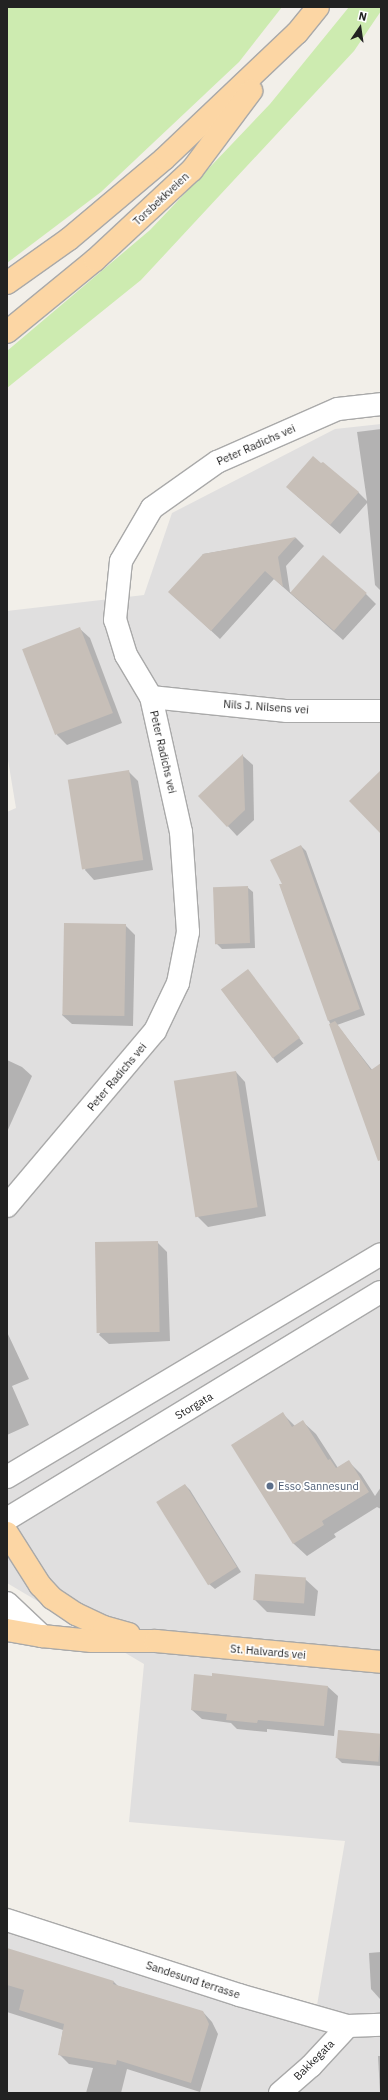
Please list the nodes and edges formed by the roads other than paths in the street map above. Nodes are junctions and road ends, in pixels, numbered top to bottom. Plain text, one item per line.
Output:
1 (318, 7) edge
2 (289, 40) junction
3 (7, 283) edge
4 (7, 332) edge
5 (381, 404) edge
6 (151, 697) junction
7 (381, 711) edge
8 (7, 1206) edge
9 (381, 1254) edge
10 (381, 1292) edge
11 (7, 1477) edge
12 (7, 1519) edge
13 (7, 1533) edge
14 (7, 1603) edge
15 (7, 1630) edge
16 (42, 1636) junction
17 (156, 1641) junction
18 (381, 1662) edge
19 (7, 1920) edge
20 (381, 2025) edge
21 (348, 2026) junction
22 (280, 2093) edge

1 - 2 main road, Torsbekkveien
2 - 3 main road, Torsbekkveien
2 - 4 main road, Torsbekkveien
5 - 6 street, Peter Radichs vei
6 - 7 street, Nils J. Nilsens vei
6 - 8 street, Peter Radichs vei
9 - 11 street
10 - 12 street, Storgata
13 - 17 main road, St. Halvards vei
14 - 16 street
15 - 16 main road, St. Halvards vei
16 - 17 main road, St. Halvards vei
17 - 18 main road, St. Halvards vei
19 - 21 street, Sandesund terrasse
20 - 21 street, Sandesund terrasse
21 - 22 street, Bakkegata

